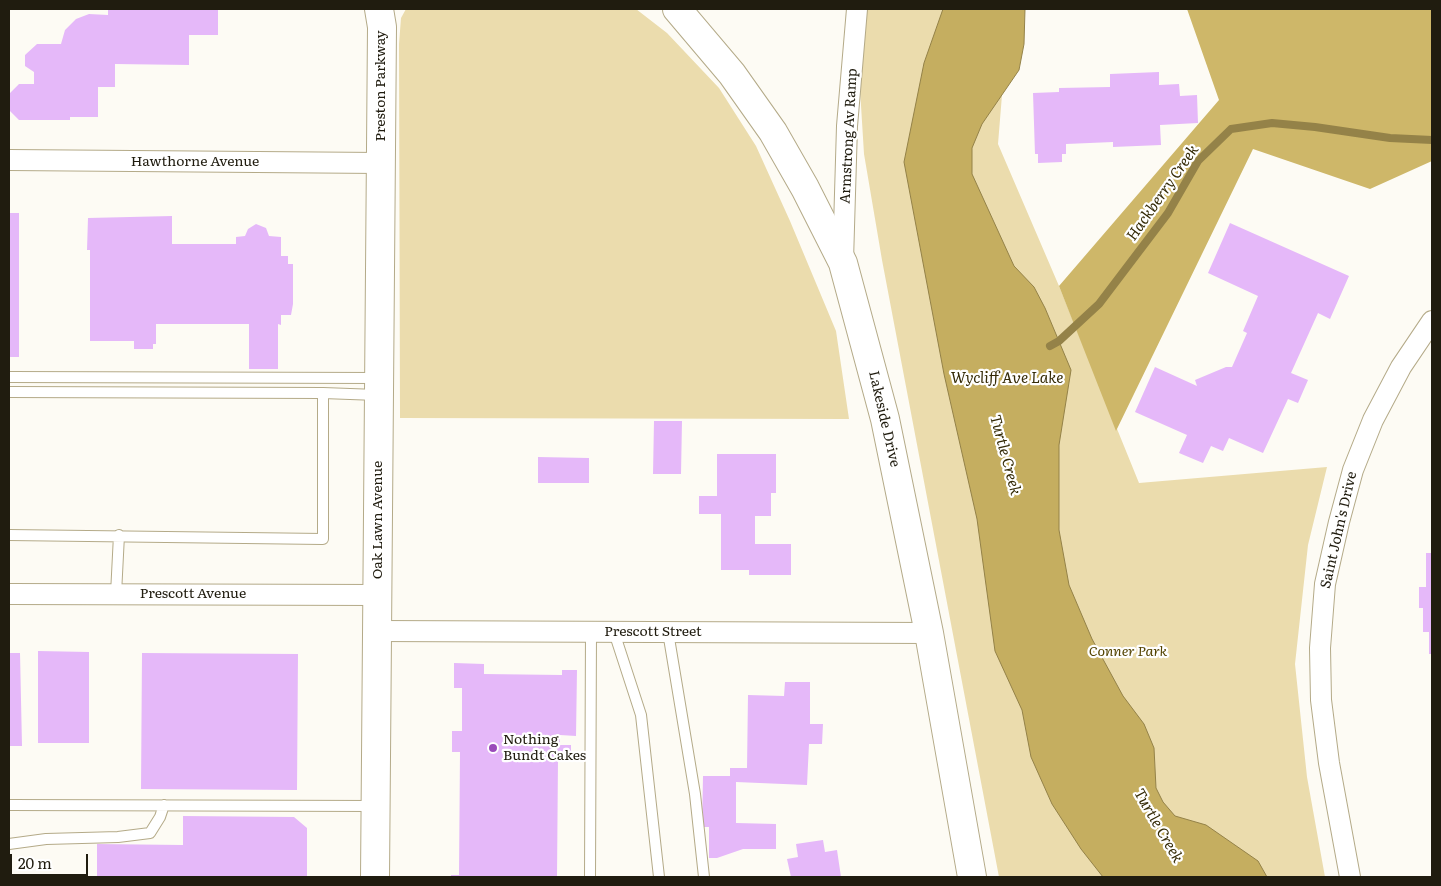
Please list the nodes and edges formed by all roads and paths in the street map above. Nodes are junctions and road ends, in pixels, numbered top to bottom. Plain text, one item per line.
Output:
1 (677, 9) edge
2 (857, 9) edge
3 (384, 15) edge
4 (9, 160) edge
5 (380, 163) junction
6 (843, 263) junction
7 (1432, 321) edge
8 (9, 378) edge
9 (379, 386) junction
10 (9, 392) edge
11 (323, 393) junction
12 (9, 536) edge
13 (120, 536) junction
14 (9, 594) edge
15 (116, 594) junction
16 (377, 595) junction
17 (377, 631) junction
18 (591, 632) junction
19 (614, 632) junction
20 (668, 632) junction
21 (929, 633) junction
22 (9, 805) edge
23 (164, 805) junction
24 (376, 806) junction
25 (9, 844) edge
26 (375, 877) edge
27 (590, 877) edge
28 (658, 877) edge
29 (704, 877) edge
30 (972, 877) edge
31 (1350, 877) edge

1 - 6 main road, Lakeside Drive
2 - 6 street, Armstrong Av Ramp
3 - 5 main road, Preston Parkway
4 - 5 street, Hawthorne Avenue
5 - 9 main road, Oak Lawn Avenue
6 - 21 main road, Lakeside Drive
7 - 31 street, Saint John's Drive
8 - 9 lane
9 - 11 lane
9 - 16 main road, Oak Lawn Avenue
10 - 11 lane
11 - 13 lane
12 - 13 lane
13 - 15 lane
14 - 15 street, Prescott Avenue
15 - 16 street, Prescott Avenue
16 - 17 main road, Oak Lawn Avenue
17 - 18 street, Prescott Street
17 - 24 main road, Oak Lawn Avenue
18 - 19 street, Prescott Street
18 - 27 lane
19 - 20 street, Prescott Street
19 - 28 lane
20 - 21 street, Prescott Street
20 - 29 lane
21 - 30 main road, Lakeside Drive
22 - 23 lane
23 - 24 lane
23 - 25 lane
24 - 26 main road, Oak Lawn Avenue

